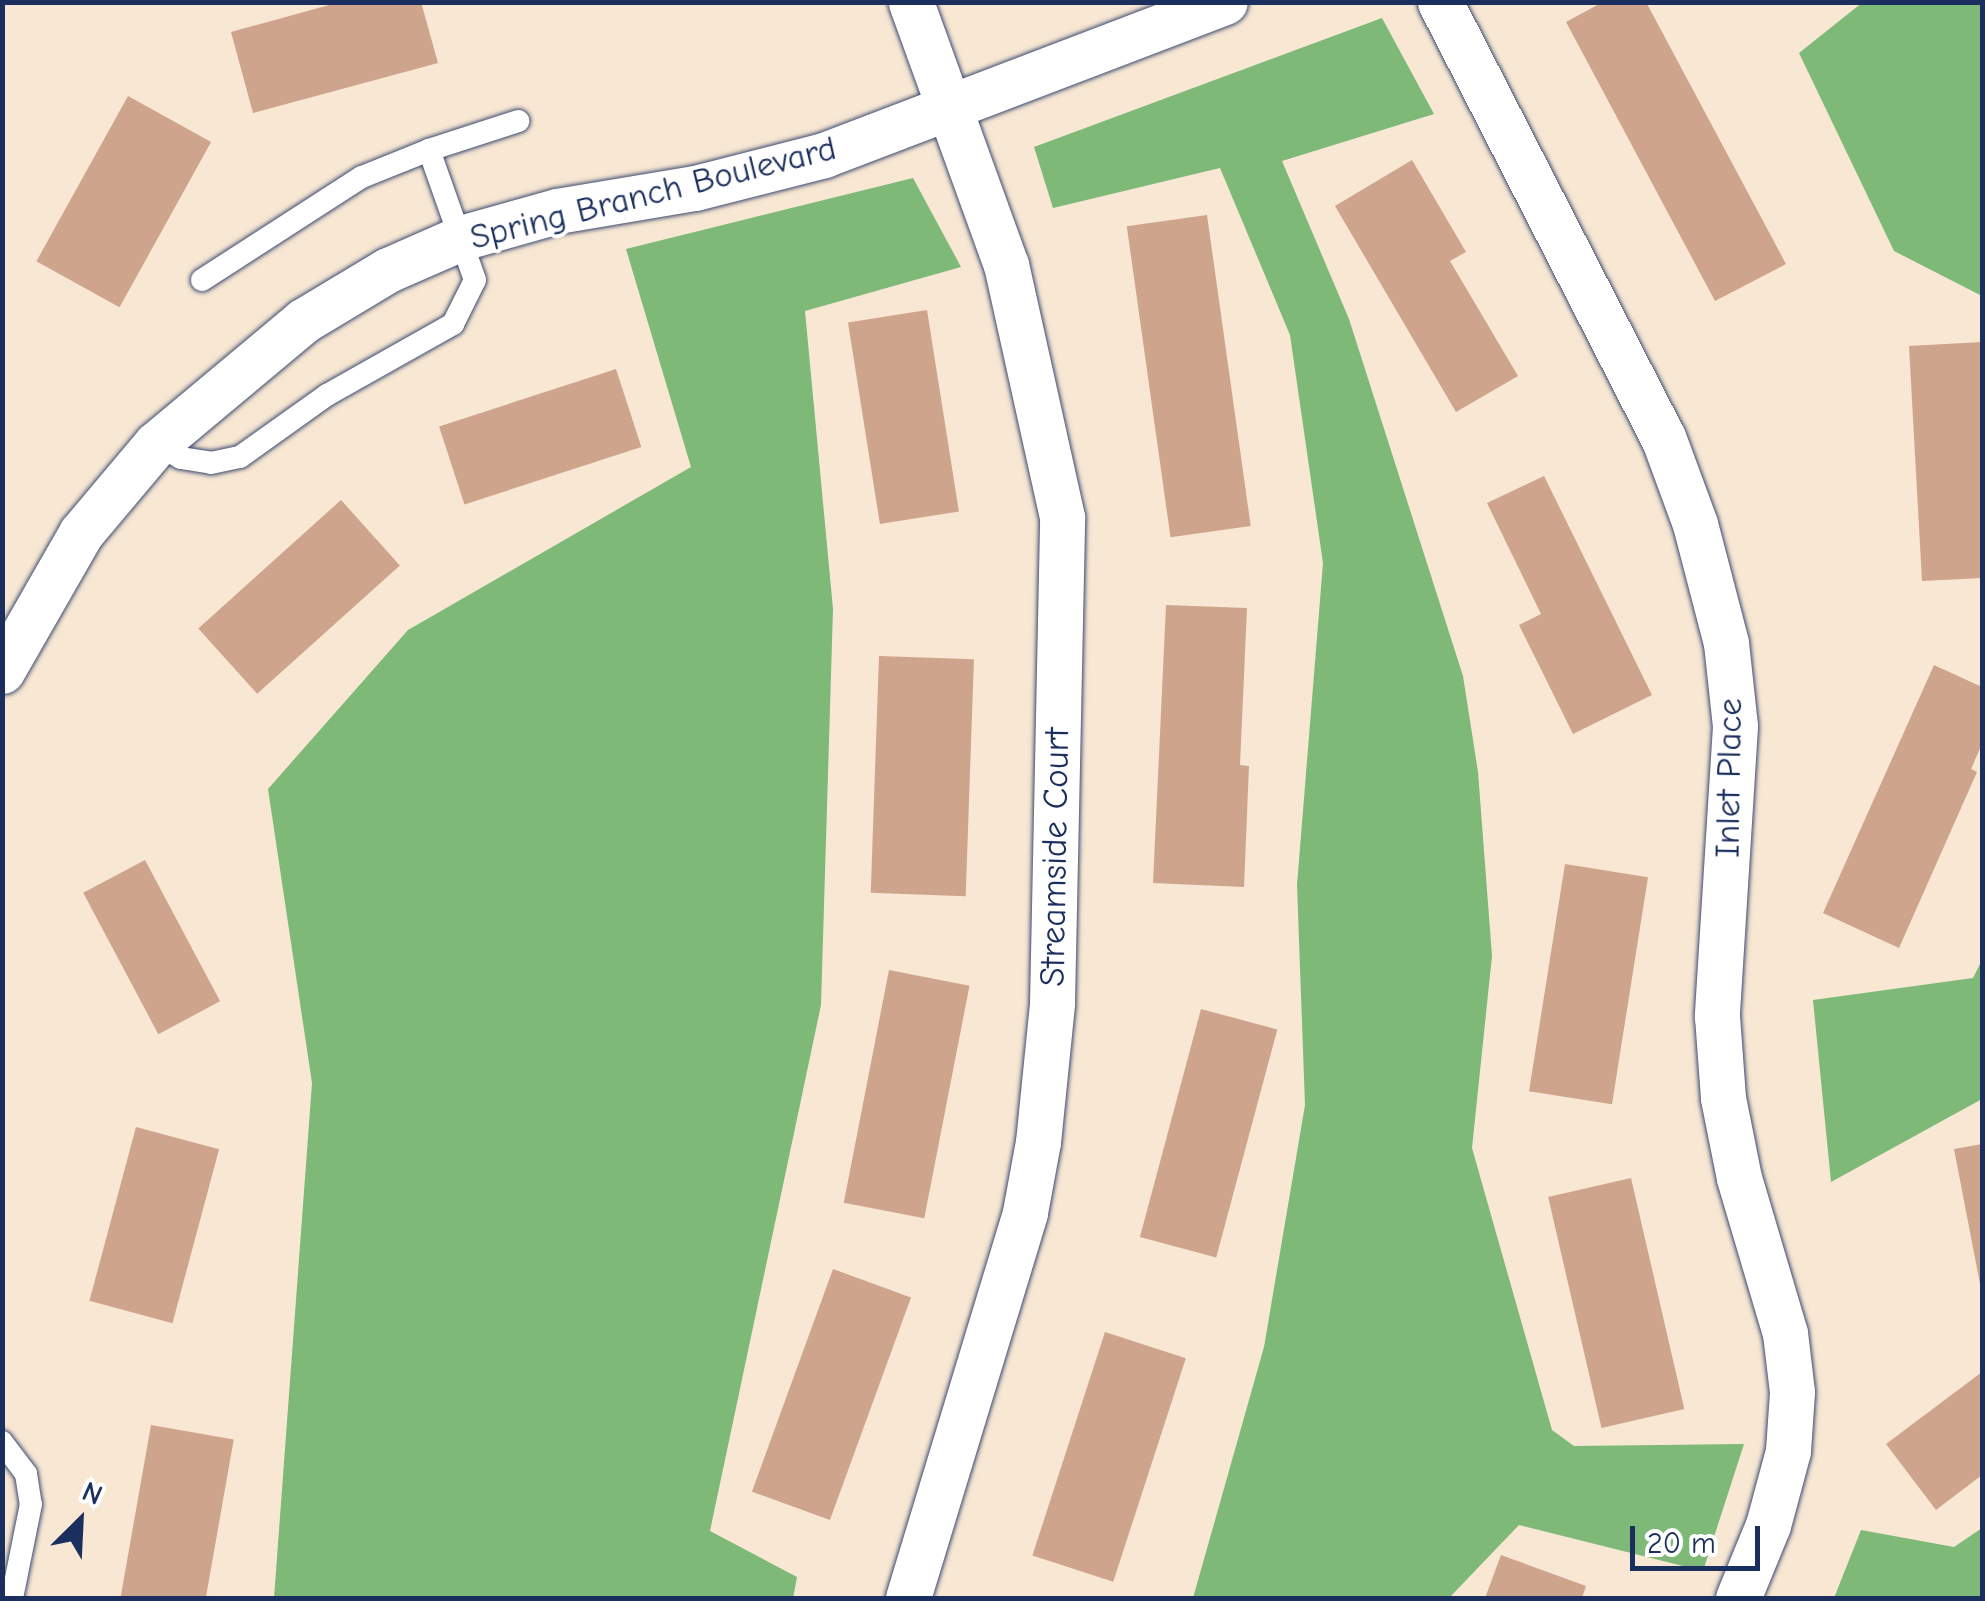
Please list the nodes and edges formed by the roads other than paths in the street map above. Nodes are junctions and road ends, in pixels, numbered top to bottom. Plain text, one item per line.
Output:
1 (911, 2) edge
2 (1225, 2) edge
3 (1440, 2) edge
4 (954, 110) junction
5 (518, 121) dead end
6 (430, 150) junction
7 (461, 238) junction
8 (202, 280) dead end
9 (156, 444) junction
10 (19, 593) edge
11 (2, 671) edge
12 (2, 1442) edge
13 (12, 1598) edge
14 (908, 1598) edge
15 (1738, 1598) edge

1 - 4 street, Streamside Court
2 - 4 street, Spring Branch Boulevard
3 - 15 street, Inlet Place
4 - 7 street, Spring Branch Boulevard
4 - 14 street, Streamside Court
5 - 6 lane
6 - 7 lane
6 - 8 lane
7 - 9 street, Spring Branch Boulevard
7 - 9 lane
9 - 10 street, Spring Branch Boulevard
10 - 11 street, Spring Branch Boulevard
12 - 13 lane

